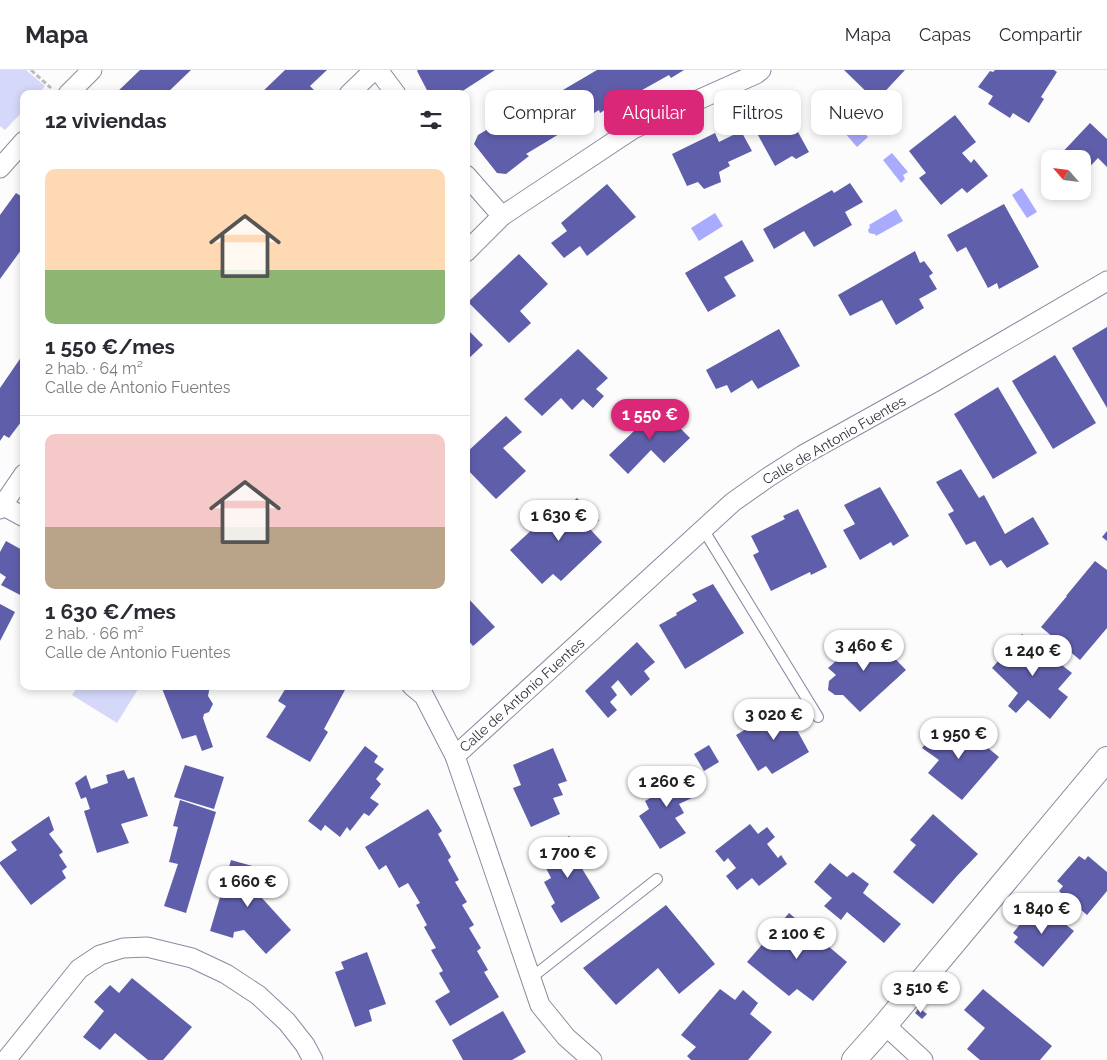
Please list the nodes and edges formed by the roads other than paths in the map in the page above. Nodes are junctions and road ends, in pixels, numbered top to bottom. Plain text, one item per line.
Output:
1 (92, 70) edge
2 (374, 70) edge
3 (378, 70) edge
4 (761, 70) edge
5 (62, 90) edge
6 (353, 90) edge
7 (393, 90) edge
8 (20, 148) edge
9 (12, 163) edge
10 (470, 180) edge
11 (502, 216) junction
12 (470, 248) edge
13 (1107, 281) edge
14 (20, 480) edge
15 (1, 506) edge
16 (20, 515) edge
17 (702, 529) junction
18 (417, 690) edge
19 (818, 716) dead end
20 (455, 756) junction
21 (1107, 759) edge
22 (657, 879) dead end
23 (531, 978) junction
24 (885, 1025) junction
25 (6, 1060) edge
26 (313, 1060) edge
27 (592, 1060) edge
28 (854, 1060) edge
29 (922, 1060) edge

1 - 5 street
2 - 6 street
3 - 7 street
4 - 11 street
8 - 9 street
10 - 11 street
11 - 12 street
13 - 17 street, Calle de Antonio Fuentes
14 - 15 street
15 - 16 street
17 - 19 lane
17 - 20 street, Calle de Antonio Fuentes
18 - 20 street
20 - 23 street
21 - 24 street
22 - 23 lane
23 - 27 street
24 - 28 street
24 - 29 street
25 - 26 street

